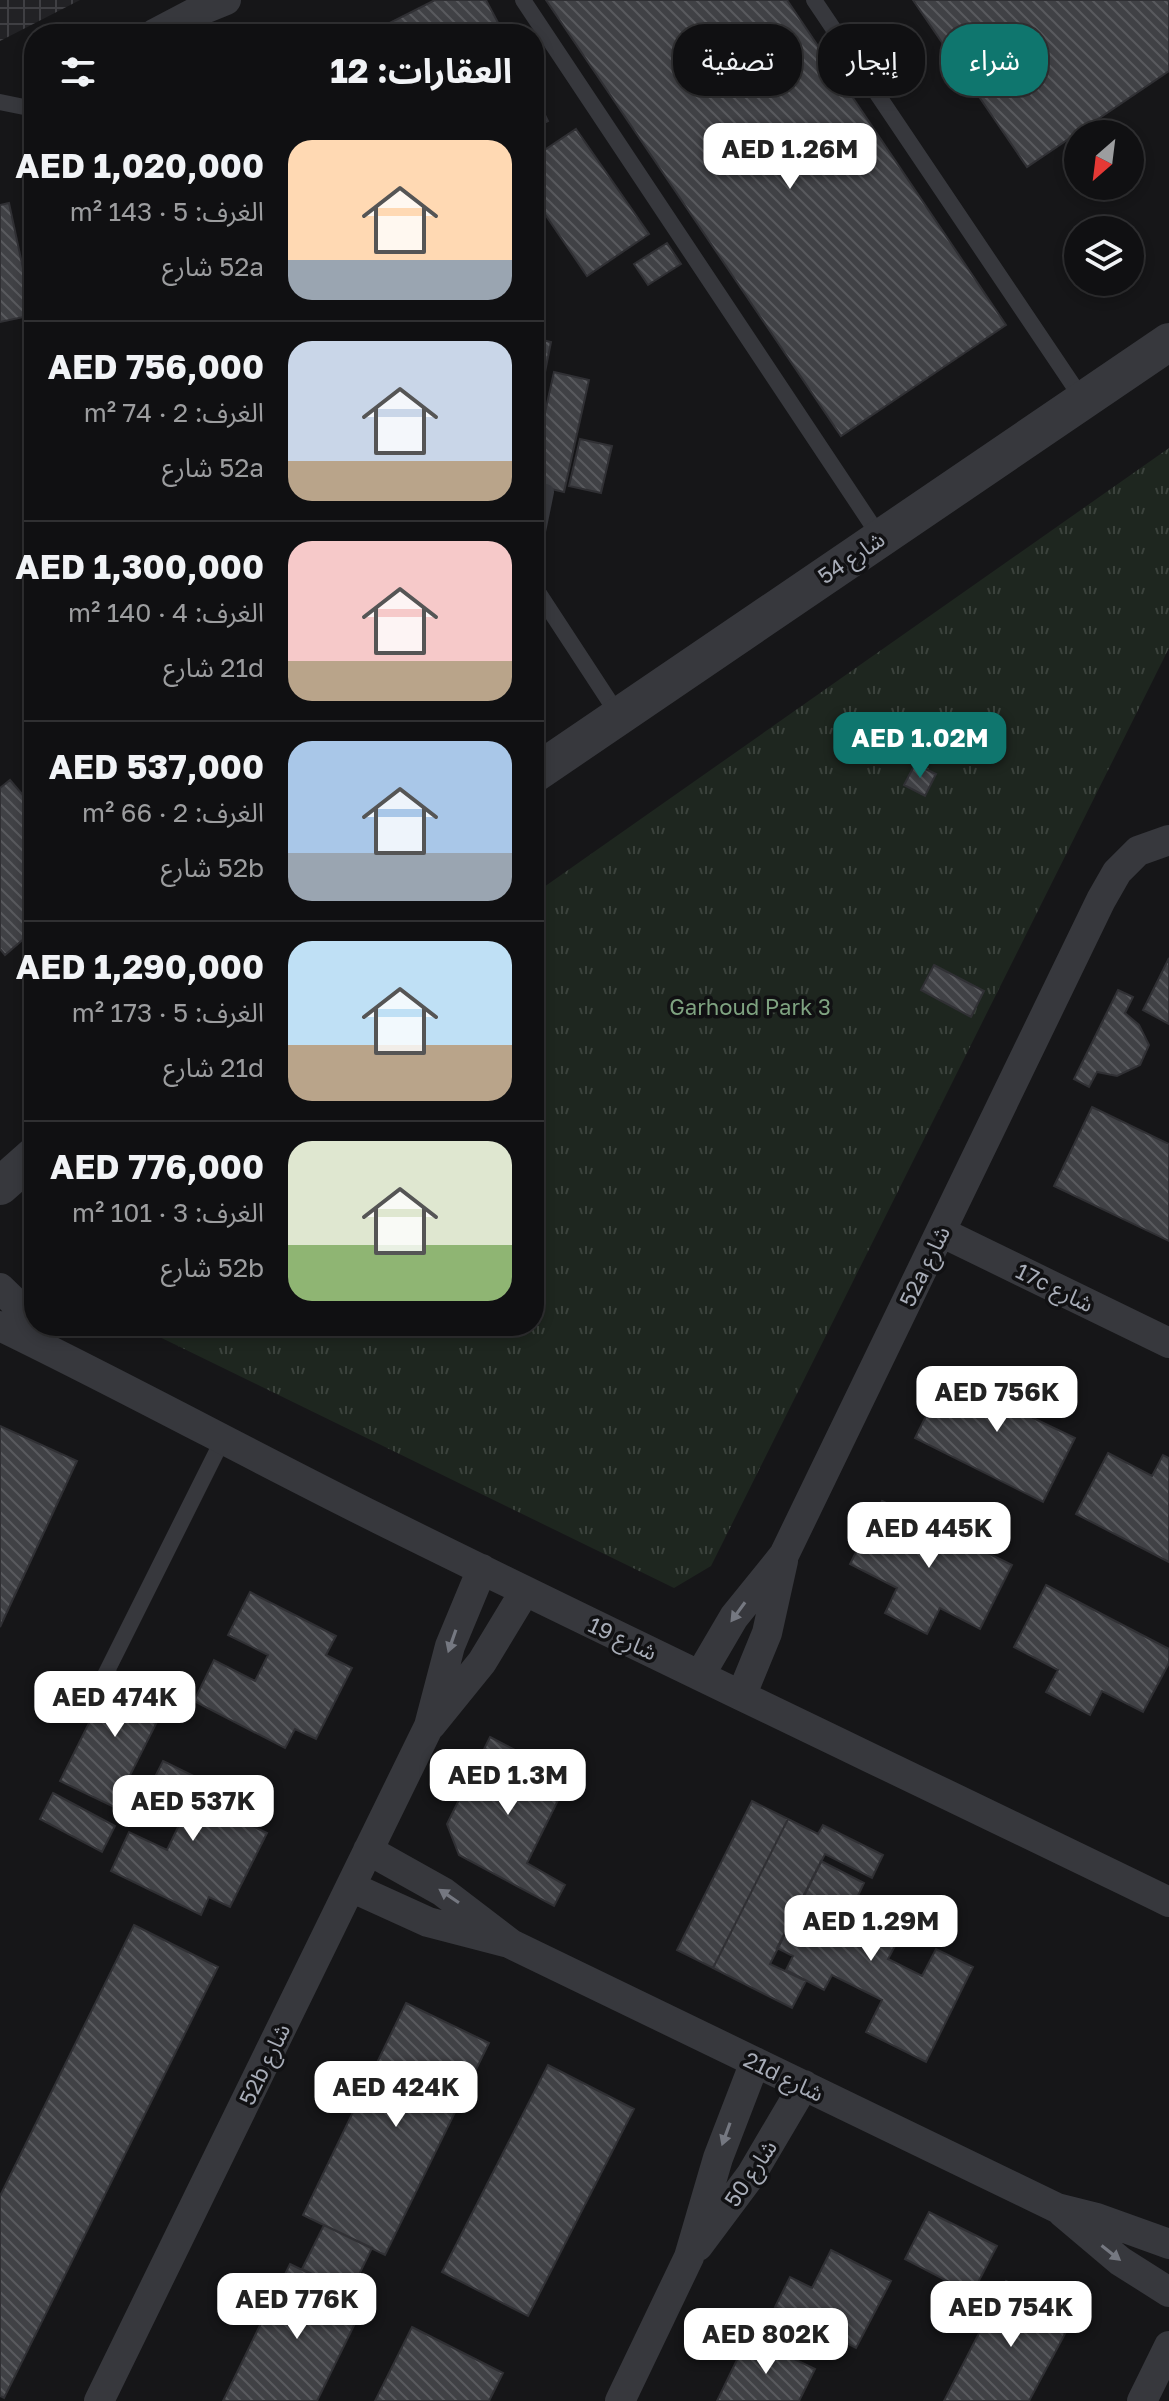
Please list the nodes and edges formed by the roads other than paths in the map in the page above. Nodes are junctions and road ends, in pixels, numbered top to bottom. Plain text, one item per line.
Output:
1 (226, 0) edge
2 (233, 0) edge
3 (523, 0) edge
4 (814, 0) edge
5 (173, 24) edge
6 (204, 24) edge
7 (539, 24) edge
8 (544, 32) edge
9 (0, 102) edge
10 (24, 107) edge
11 (1169, 342) edge
12 (1083, 400) junction
13 (546, 492) dead end
14 (544, 502) edge
15 (880, 537) junction
16 (544, 601) edge
17 (619, 716) junction
18 (544, 767) edge
19 (1169, 840) edge
20 (24, 1165) edge
21 (0, 1186) edge
22 (941, 1232) junction
23 (0, 1288) edge
24 (24, 1311) edge
25 (0, 1326) edge
26 (50, 1336) edge
27 (1169, 1343) edge
28 (81, 1365) junction
29 (222, 1441) junction
30 (784, 1555) junction
31 (482, 1569) junction
32 (525, 1591) junction
33 (700, 1675) junction
34 (742, 1694) junction
35 (92, 1701) dead end
36 (429, 1726) junction
37 (368, 1850) junction
38 (351, 1887) junction
39 (1169, 1902) edge
40 (511, 1944) junction
41 (755, 2062) junction
42 (804, 2085) junction
43 (1057, 2208) junction
44 (1169, 2244) edge
45 (689, 2257) junction
46 (1169, 2292) edge
47 (1169, 2346) edge
48 (99, 2401) edge
49 (620, 2401) edge
50 (1142, 2401) edge

1 - 5 street
2 - 6 street
3 - 7 lane
4 - 12 lane
8 - 15 lane
9 - 10 lane
11 - 12 street, شارع 54
12 - 15 street, شارع 54
13 - 14 lane
15 - 17 street, شارع 54
16 - 17 lane
17 - 18 street, شارع 54
19 - 22 street, 52a شارع
20 - 21 street
22 - 27 street, 17c شارع
22 - 30 street, 52a شارع
23 - 24 street
25 - 28 street, شارع 19
26 - 28 street, شارع 19
28 - 29 street, شارع 19
29 - 31 street, شارع 19
29 - 35 lane
30 -> 33 street, 52a شارع
30 - 34 street
31 - 32 street, شارع 19
31 -> 36 street, 52b شارع
32 - 33 street, شارع 19
32 - 36 street, 52b شارع
33 - 34 street, شارع 19
34 - 39 street, شارع 19
36 - 37 street, 52b شارع
37 - 38 street, 52b شارع
40 -> 37 street, 21d شارع
38 - 40 street, 21d شارع
38 - 48 street, 52b شارع
40 - 41 street, 21d شارع
41 - 42 street, 21d شارع
41 -> 45 street, شارع 50
42 - 43 street, 21d شارع
42 - 45 street, شارع 50
43 - 44 street, 21d شارع
43 -> 46 street, 21d شارع
45 - 49 street, شارع 50
47 - 50 street

